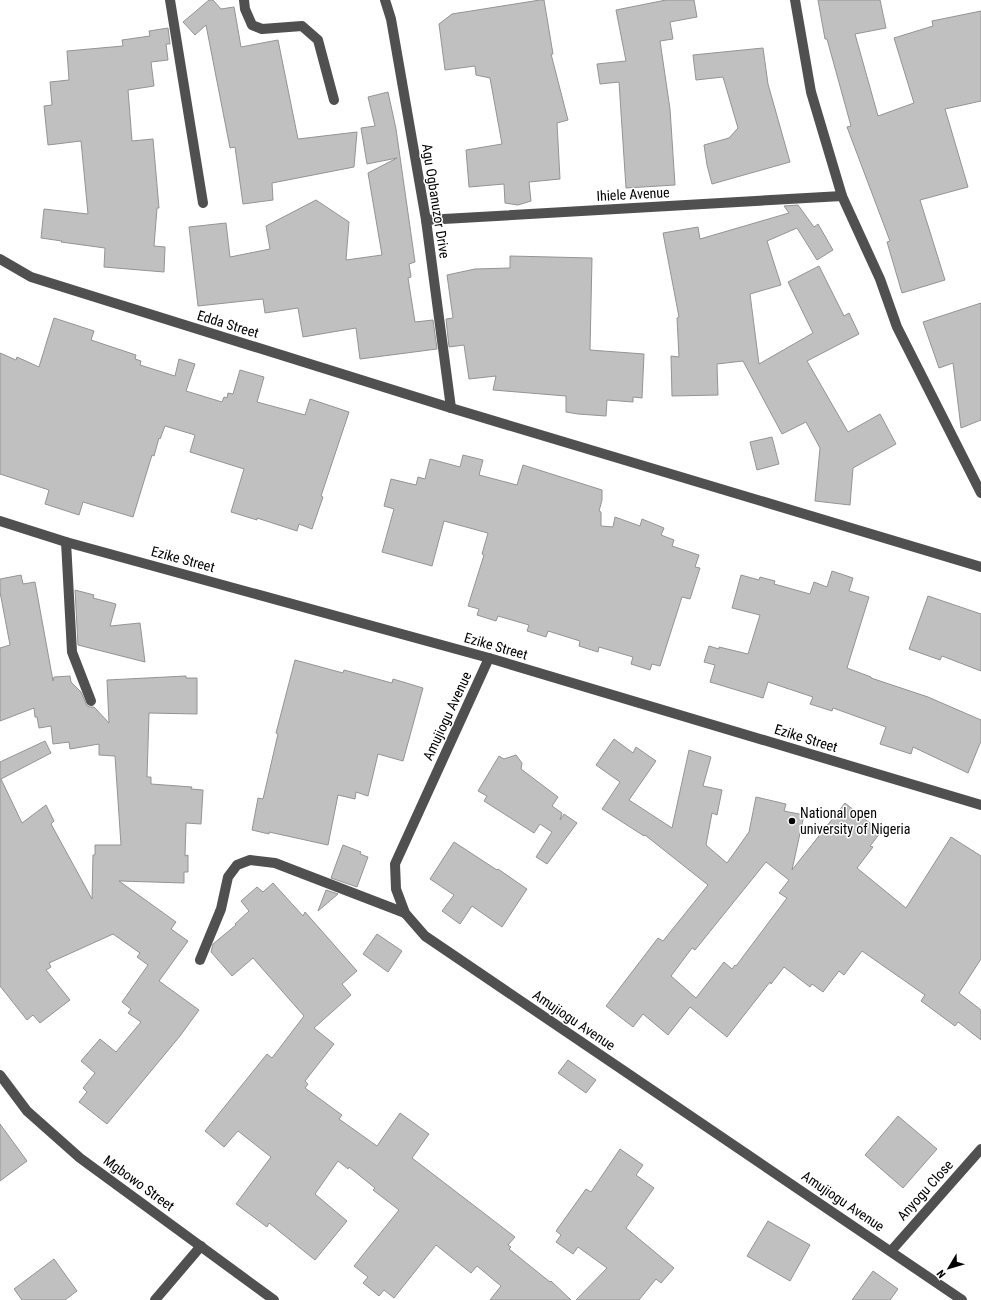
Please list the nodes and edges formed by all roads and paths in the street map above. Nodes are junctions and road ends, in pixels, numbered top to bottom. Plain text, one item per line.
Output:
1 (170, 0) edge
2 (244, 0) edge
3 (385, 0) edge
4 (796, 0) edge
5 (334, 100) dead end
6 (842, 196) junction
7 (203, 203) dead end
8 (426, 220) junction
9 (0, 259) edge
10 (451, 408) junction
11 (981, 494) edge
12 (0, 521) edge
13 (66, 542) junction
14 (981, 567) edge
15 (489, 658) junction
16 (91, 701) dead end
17 (981, 805) edge
18 (405, 913) junction
19 (200, 960) dead end
20 (0, 1075) edge
21 (981, 1149) edge
22 (201, 1246) junction
23 (891, 1251) junction
24 (155, 1300) edge
25 (274, 1300) edge
26 (962, 1300) edge

1 - 7 street
2 - 5 street
3 - 8 street, Agu Ogbanuzor Drive
4 - 6 street
6 - 8 street, Ihiele Avenue
6 - 11 street
8 - 10 street, Agu Ogbanuzor Drive
9 - 10 street, Edda Street
10 - 14 street, Edda Street
12 - 13 street, Ezike Street
13 - 15 street, Ezike Street
13 - 16 street
15 - 17 street, Ezike Street
15 - 18 street, Amujiogu Avenue
18 - 19 street
18 - 23 street, Amujiogu Avenue
20 - 22 street, Mgbowo Street
21 - 23 street, Anyogu Close
22 - 24 street
22 - 25 street, Mgbowo Street
23 - 26 street, Amujiogu Avenue

